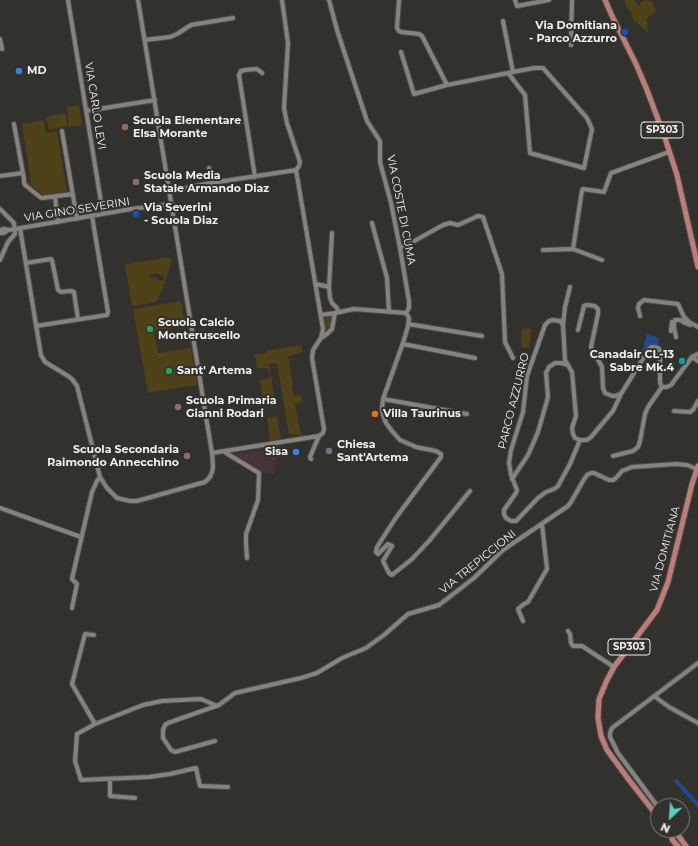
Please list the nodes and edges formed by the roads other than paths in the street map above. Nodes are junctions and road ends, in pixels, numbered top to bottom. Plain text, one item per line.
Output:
1 (68, 0) edge
2 (138, 0) edge
3 (282, 0) edge
4 (329, 0) edge
5 (399, 0) edge
6 (515, 0) edge
7 (549, 0) edge
8 (572, 0) edge
9 (605, 0) edge
10 (233, 18) dead end
11 (503, 21) dead end
12 (0, 39) edge
13 (145, 40) junction
14 (571, 45) dead end
15 (2, 49) dead end
16 (401, 52) dead end
17 (513, 72) junction
18 (262, 73) dead end
19 (508, 73) junction
20 (447, 85) junction
21 (155, 100) junction
22 (86, 111) junction
23 (14, 124) dead end
24 (62, 131) dead end
25 (669, 152) junction
26 (209, 168) dead end
27 (296, 170) junction
28 (23, 173) junction
29 (0, 176) edge
30 (255, 176) junction
31 (211, 184) junction
32 (170, 191) junction
33 (73, 194) junction
34 (55, 197) junction
35 (172, 204) junction
36 (0, 209) edge
37 (103, 214) junction
38 (92, 216) junction
39 (77, 219) junction
40 (58, 222) junction
41 (372, 223) dead end
42 (20, 228) junction
43 (15, 229) junction
44 (0, 230) edge
45 (4, 232) edge
46 (332, 233) dead end
47 (8, 242) junction
48 (400, 248) junction
49 (573, 249) junction
50 (544, 250) dead end
51 (0, 260) edge
52 (602, 260) dead end
53 (26, 263) junction
54 (698, 267) edge
55 (316, 284) junction
56 (329, 287) junction
57 (570, 287) dead end
58 (389, 312) junction
59 (320, 313) junction
60 (337, 313) junction
61 (406, 313) junction
62 (640, 316) dead end
63 (684, 317) junction
64 (78, 320) junction
65 (408, 324) junction
66 (563, 325) junction
67 (36, 326) junction
68 (696, 326) edge
69 (323, 329) junction
70 (578, 330) dead end
71 (671, 331) dead end
72 (330, 332) junction
73 (482, 336) dead end
74 (676, 336) dead end
75 (321, 338) junction
76 (403, 344) junction
77 (698, 354) edge
78 (692, 357) junction
79 (475, 358) dead end
80 (513, 358) dead end
81 (698, 361) edge
82 (568, 365) junction
83 (662, 387) junction
84 (621, 394) junction
85 (383, 399) junction
86 (698, 401) edge
87 (674, 410) dead end
88 (467, 414) dead end
89 (319, 436) junction
90 (580, 440) junction
91 (225, 451) junction
92 (212, 453) junction
93 (613, 456) dead end
94 (311, 459) dead end
95 (698, 467) edge
96 (100, 477) junction
97 (512, 478) junction
98 (470, 491) dead end
99 (0, 508) edge
100 (542, 524) junction
101 (81, 537) junction
102 (247, 558) dead end
103 (72, 608) dead end
104 (523, 621) dead end
105 (568, 631) dead end
106 (94, 635) dead end
107 (698, 663) edge
108 (614, 667) junction
109 (655, 696) junction
110 (217, 706) junction
111 (698, 723) edge
112 (95, 724) junction
113 (215, 741) dead end
114 (110, 779) junction
115 (228, 787) dead end
116 (135, 798) dead end
117 (651, 798) edge
118 (650, 807) edge
119 (672, 838) edge
120 (678, 846) edge

1 - 22 street, VIA CARLO LEVI
2 - 13 street
3 - 27 street
4 - 48 street, VIA COSTE DI CUMA
5 - 20 street
6 - 7 street
8 - 14 street
9 - 25 main road, SP303
10 - 13 street
11 - 17 street
12 - 15 street
13 - 21 street
16 - 20 street
17 - 19 street
17 - 19 street
18 - 30 street
19 - 20 street
21 - 22 street
21 - 32 street
22 - 37 street, VIA CARLO LEVI
23 - 28 street
24 - 33 street
25 - 49 street
25 - 54 main road, SP303
26 - 31 street
27 - 30 street
27 - 55 street
28 - 29 street
28 - 34 street
30 - 31 street
31 - 32 street
32 - 35 street
33 - 34 street
33 - 39 street
34 - 40 street
35 - 37 street, VIA GINO SEVERINI
35 - 92 street
36 - 43 street
37 - 38 street, VIA GINO SEVERINI
38 - 39 street, VIA GINO SEVERINI
38 - 64 street
39 - 40 street, VIA GINO SEVERINI
40 - 42 street, VIA GINO SEVERINI
41 - 58 street
42 - 43 street, VIA GINO SEVERINI
42 - 53 street
43 - 45 street, VIA GINO SEVERINI
43 - 47 street
44 - 45 street, VIA GINO SEVERINI
45 - 47 street
46 - 56 street
47 - 51 street
48 - 61 street, VIA COSTE DI CUMA
48 - 80 street
49 - 50 street
49 - 52 street
53 - 64 street
53 - 67 street
55 - 56 street
55 - 59 street
56 - 60 street
57 - 66 street
58 - 60 street
58 - 61 street
59 - 60 street
59 - 69 street
60 - 72 street
61 - 65 street, VIA COSTE DI CUMA
62 - 63 street
63 - 68 street
63 - 71 street
64 - 67 street
65 - 73 street
65 - 76 street, VIA COSTE DI CUMA
66 - 82 street
66 - 97 street, PARCO AZZURRO
67 - 96 street
68 - 74 street
69 - 72 street
69 - 75 street
70 - 84 street
72 - 75 street
75 - 89 street
76 - 79 street
76 - 85 street, VIA COSTE DI CUMA
77 - 78 street
78 - 81 street
78 - 83 street
82 - 90 street
82 - 97 street
83 - 84 street
83 - 93 street
84 - 90 street
85 - 88 street
85 - 98 street, VIA COSTE DI CUMA
86 - 87 street
89 - 91 street
89 - 94 street
90 - 97 street, PARCO AZZURRO
91 - 92 street
91 - 102 street
92 - 96 street
95 - 100 street, VIA TREPICCIONI
95 - 108 main road, VIA DOMITIANA / SP303
96 - 101 street
99 - 101 street
100 - 104 street
100 - 110 street, VIA TREPICCIONI
101 - 103 street
105 - 108 street
106 - 112 street
107 - 109 street
108 - 118 main road, VIA DOMITIANA / SP303
109 - 111 street
109 - 117 street
110 - 112 street
110 - 113 street, VIA TREPICCIONI
112 - 114 street
114 - 115 street
114 - 116 street
119 - 120 main road

